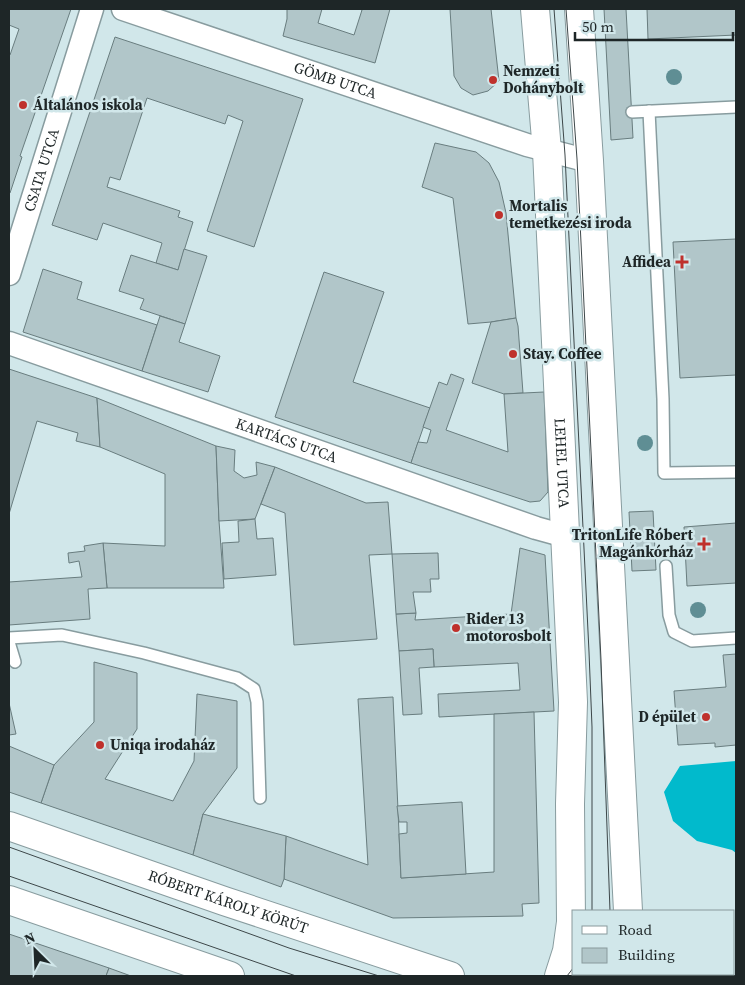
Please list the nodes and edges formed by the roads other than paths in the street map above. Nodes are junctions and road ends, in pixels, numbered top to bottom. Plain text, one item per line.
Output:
1 (92, 9) edge
2 (123, 9) edge
3 (535, 9) edge
4 (579, 9) edge
5 (736, 106) edge
6 (649, 111) junction
7 (632, 112) dead end
8 (547, 151) junction
9 (588, 161) junction
10 (9, 274) edge
11 (9, 343) edge
12 (736, 472) edge
13 (565, 536) junction
14 (666, 566) dead end
15 (9, 638) edge
16 (736, 638) edge
17 (9, 642) edge
18 (15, 662) dead end
19 (260, 798) dead end
20 (9, 826) edge
21 (9, 900) edge
22 (628, 910) edge
23 (230, 976) edge
24 (450, 976) edge
25 (559, 976) edge

1 - 10 street, CSATA UTCA
2 - 8 street, GÖMB UTCA
3 - 8 main road, LEHEL UTCA
4 - 9 main road
5 - 6 lane
6 - 7 lane
6 - 12 lane
8 - 9 street, GÖMB UTCA
8 - 13 main road, LEHEL UTCA
9 - 22 main road
11 - 13 street, KARTÁCS UTCA
13 - 25 main road, LEHEL UTCA
14 - 16 lane
15 - 19 lane
17 - 18 lane
20 - 24 main road, RÓBERT KÁROLY KÖRÚT
21 - 23 main road

